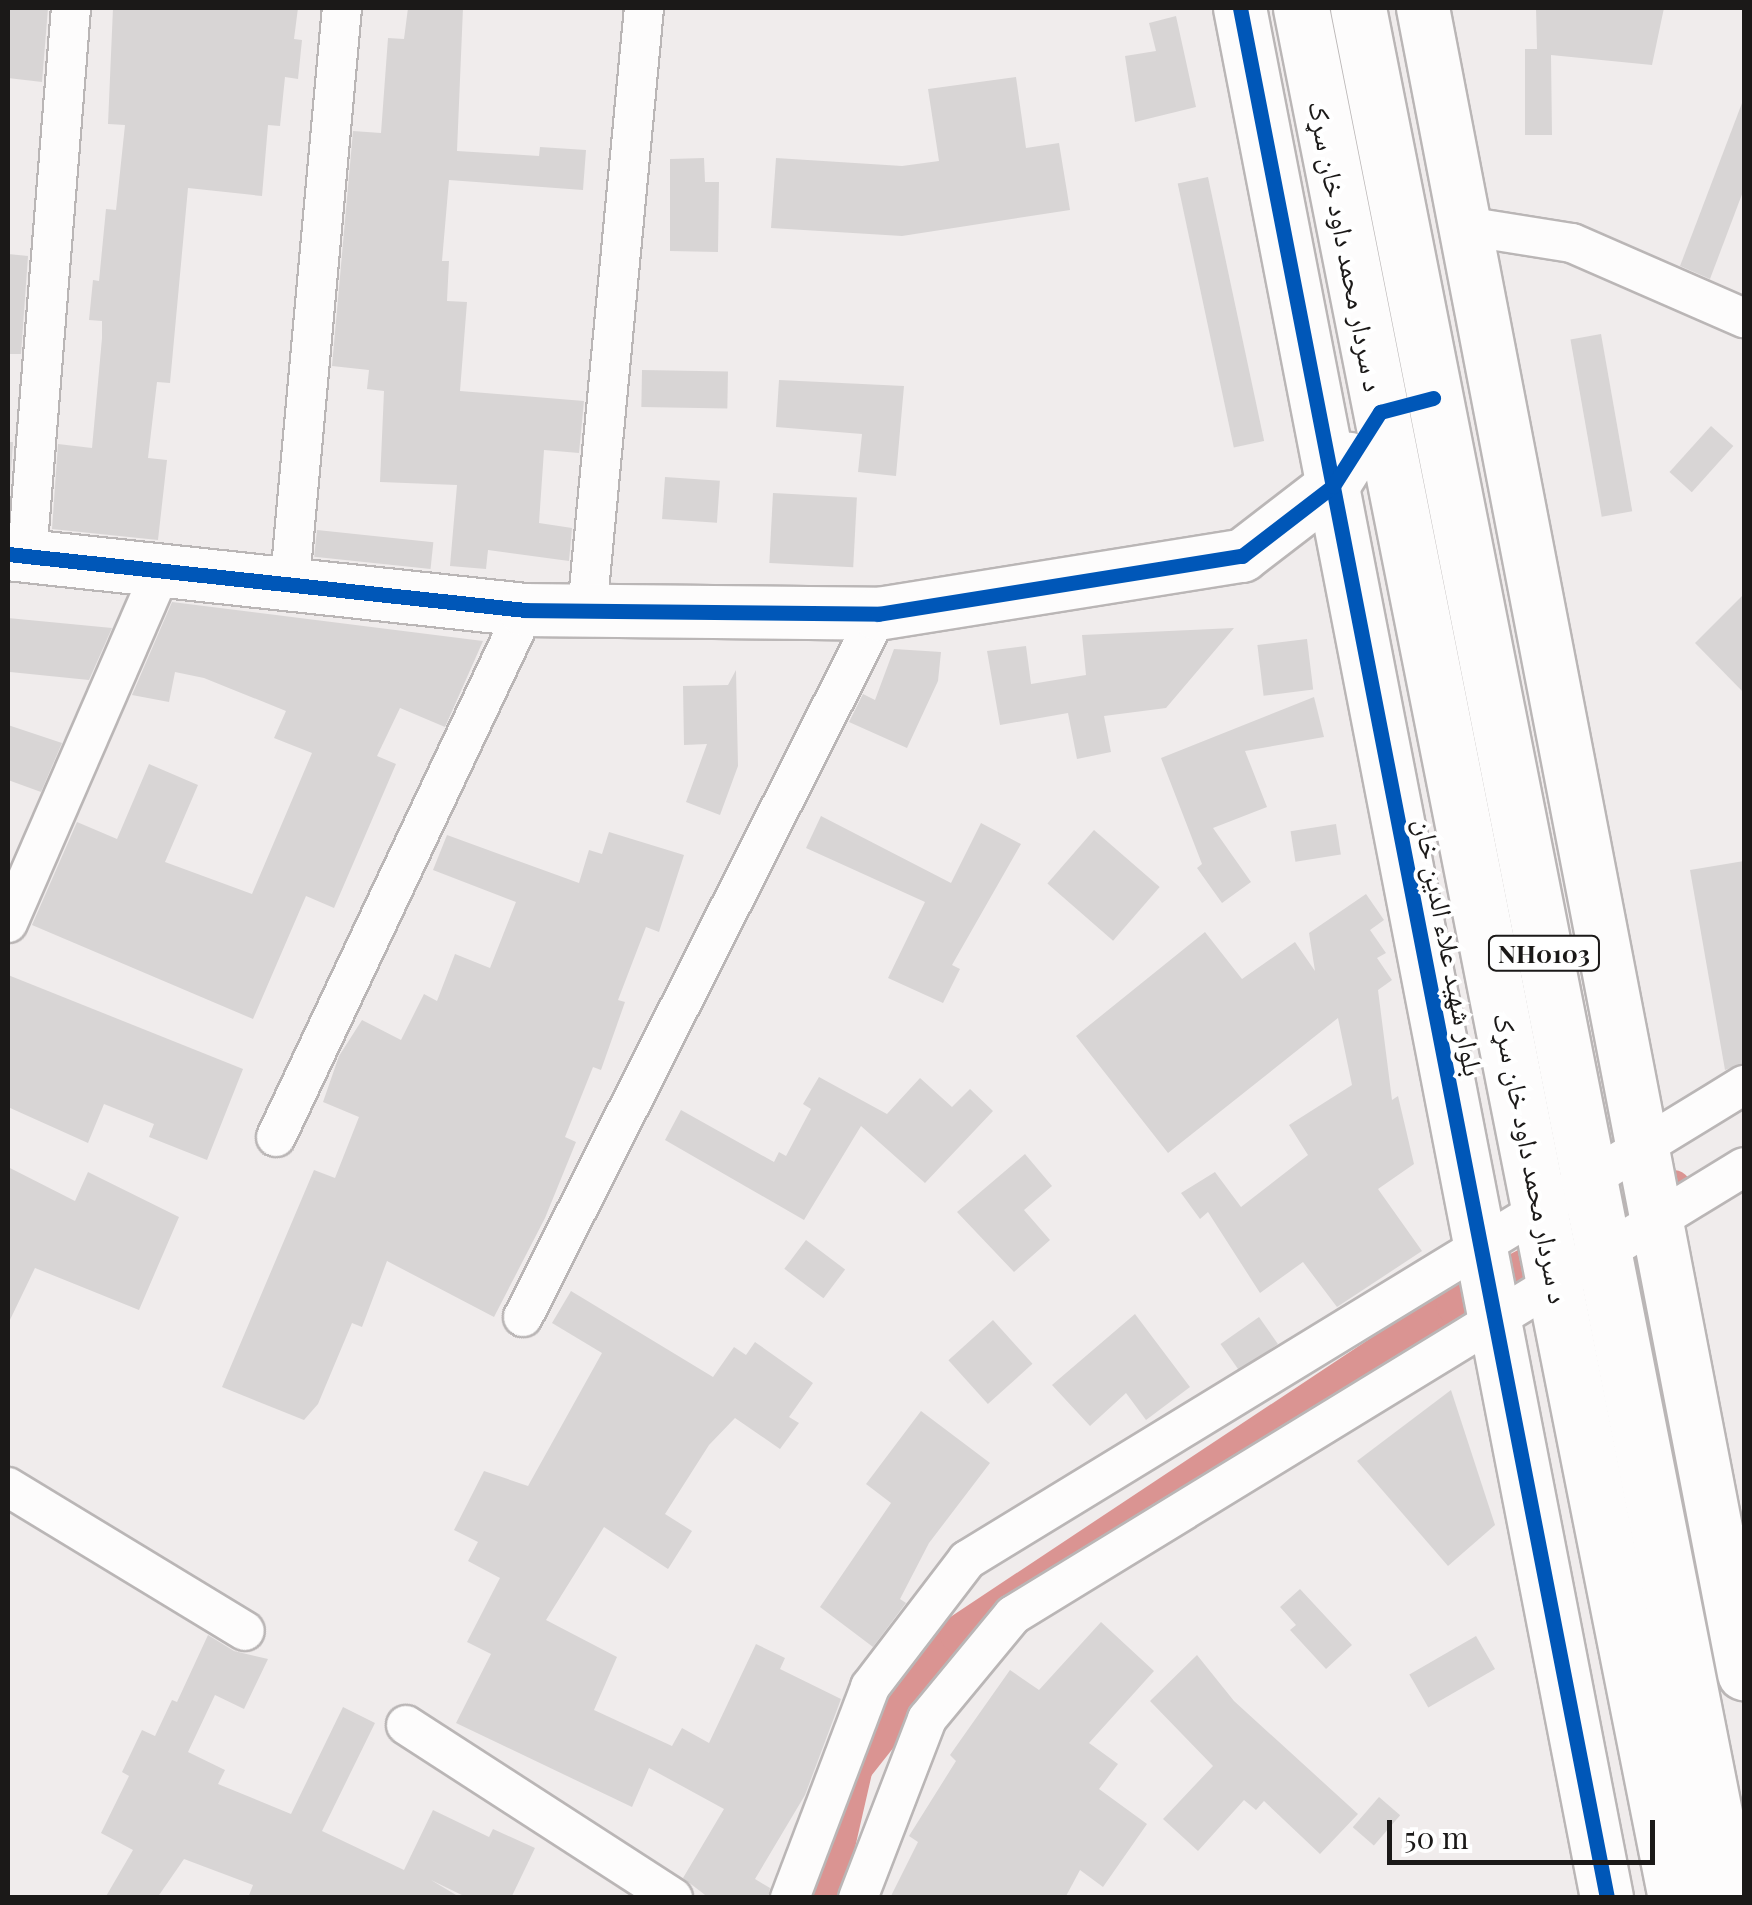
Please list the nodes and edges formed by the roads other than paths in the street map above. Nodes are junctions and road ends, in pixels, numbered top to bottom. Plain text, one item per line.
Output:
1 (71, 8) edge
2 (342, 8) edge
3 (644, 8) edge
4 (1240, 8) edge
5 (1300, 8) edge
6 (1358, 8) edge
7 (1424, 8) edge
8 (1466, 226) junction
9 (1744, 318) edge
10 (1434, 398) junction
11 (1380, 412) junction
12 (1333, 486) junction
13 (17, 554) edge
14 (164, 566) junction
15 (290, 580) junction
16 (526, 610) junction
17 (587, 611) junction
18 (878, 614) junction
19 (8, 923) edge
20 (1744, 1085) edge
21 (276, 1137) dead end
22 (1643, 1150) junction
23 (1744, 1167) edge
24 (1566, 1195) junction
25 (1657, 1221) junction
26 (1483, 1242) junction
27 (1604, 1253) junction
28 (1556, 1280) junction
29 (1496, 1316) junction
30 (523, 1317) dead end
31 (8, 1487) edge
32 (245, 1631) dead end
33 (1744, 1674) edge
34 (406, 1725) dead end
35 (673, 1898) edge
36 (790, 1898) edge
37 (858, 1898) edge
38 (1608, 1898) edge
39 (1676, 1898) edge
40 (1732, 1898) edge

1 - 13 street
2 - 15 street
3 - 17 street
4 - 12 street, بلوار شهید علاء الدین خان
5 - 11 highway, د سردار محمد داود خان سړک / NH0103
6 - 10 highway, د سردار محمد داود خان سړک / NH0103
7 - 8 street
8 - 9 street
8 - 22 street
10 - 11 street
10 - 24 highway, د سردار محمد داود خان سړک / NH0103
11 - 12 street
11 - 24 highway, د سردار محمد داود خان سړک / NH0103
12 - 18 street
12 - 26 street, بلوار شهید علاء الدین خان
13 - 14 street
14 - 15 street
14 - 19 street
15 - 16 street
16 - 17 street
16 - 21 street
17 - 18 street
18 - 30 street
20 - 22 street
22 - 24 street
22 - 25 street
23 - 25 street
24 - 26 street
24 - 27 highway, د سردار محمد داود خان سړک / NH0103
24 - 28 highway, د سردار محمد داود خان سړک / NH0103
25 - 27 street
25 - 33 street
26 - 29 street, بلوار شهید علاء الدین خان
26 - 36 street
27 - 28 street
27 - 40 highway, د سردار محمد داود خان سړک / NH0103
28 - 29 street
28 - 39 highway, د سردار محمد داود خان سړک / NH0103
29 - 37 street
29 - 38 street, بلوار شهید علاء الدین خان
31 - 32 street
34 - 35 street

